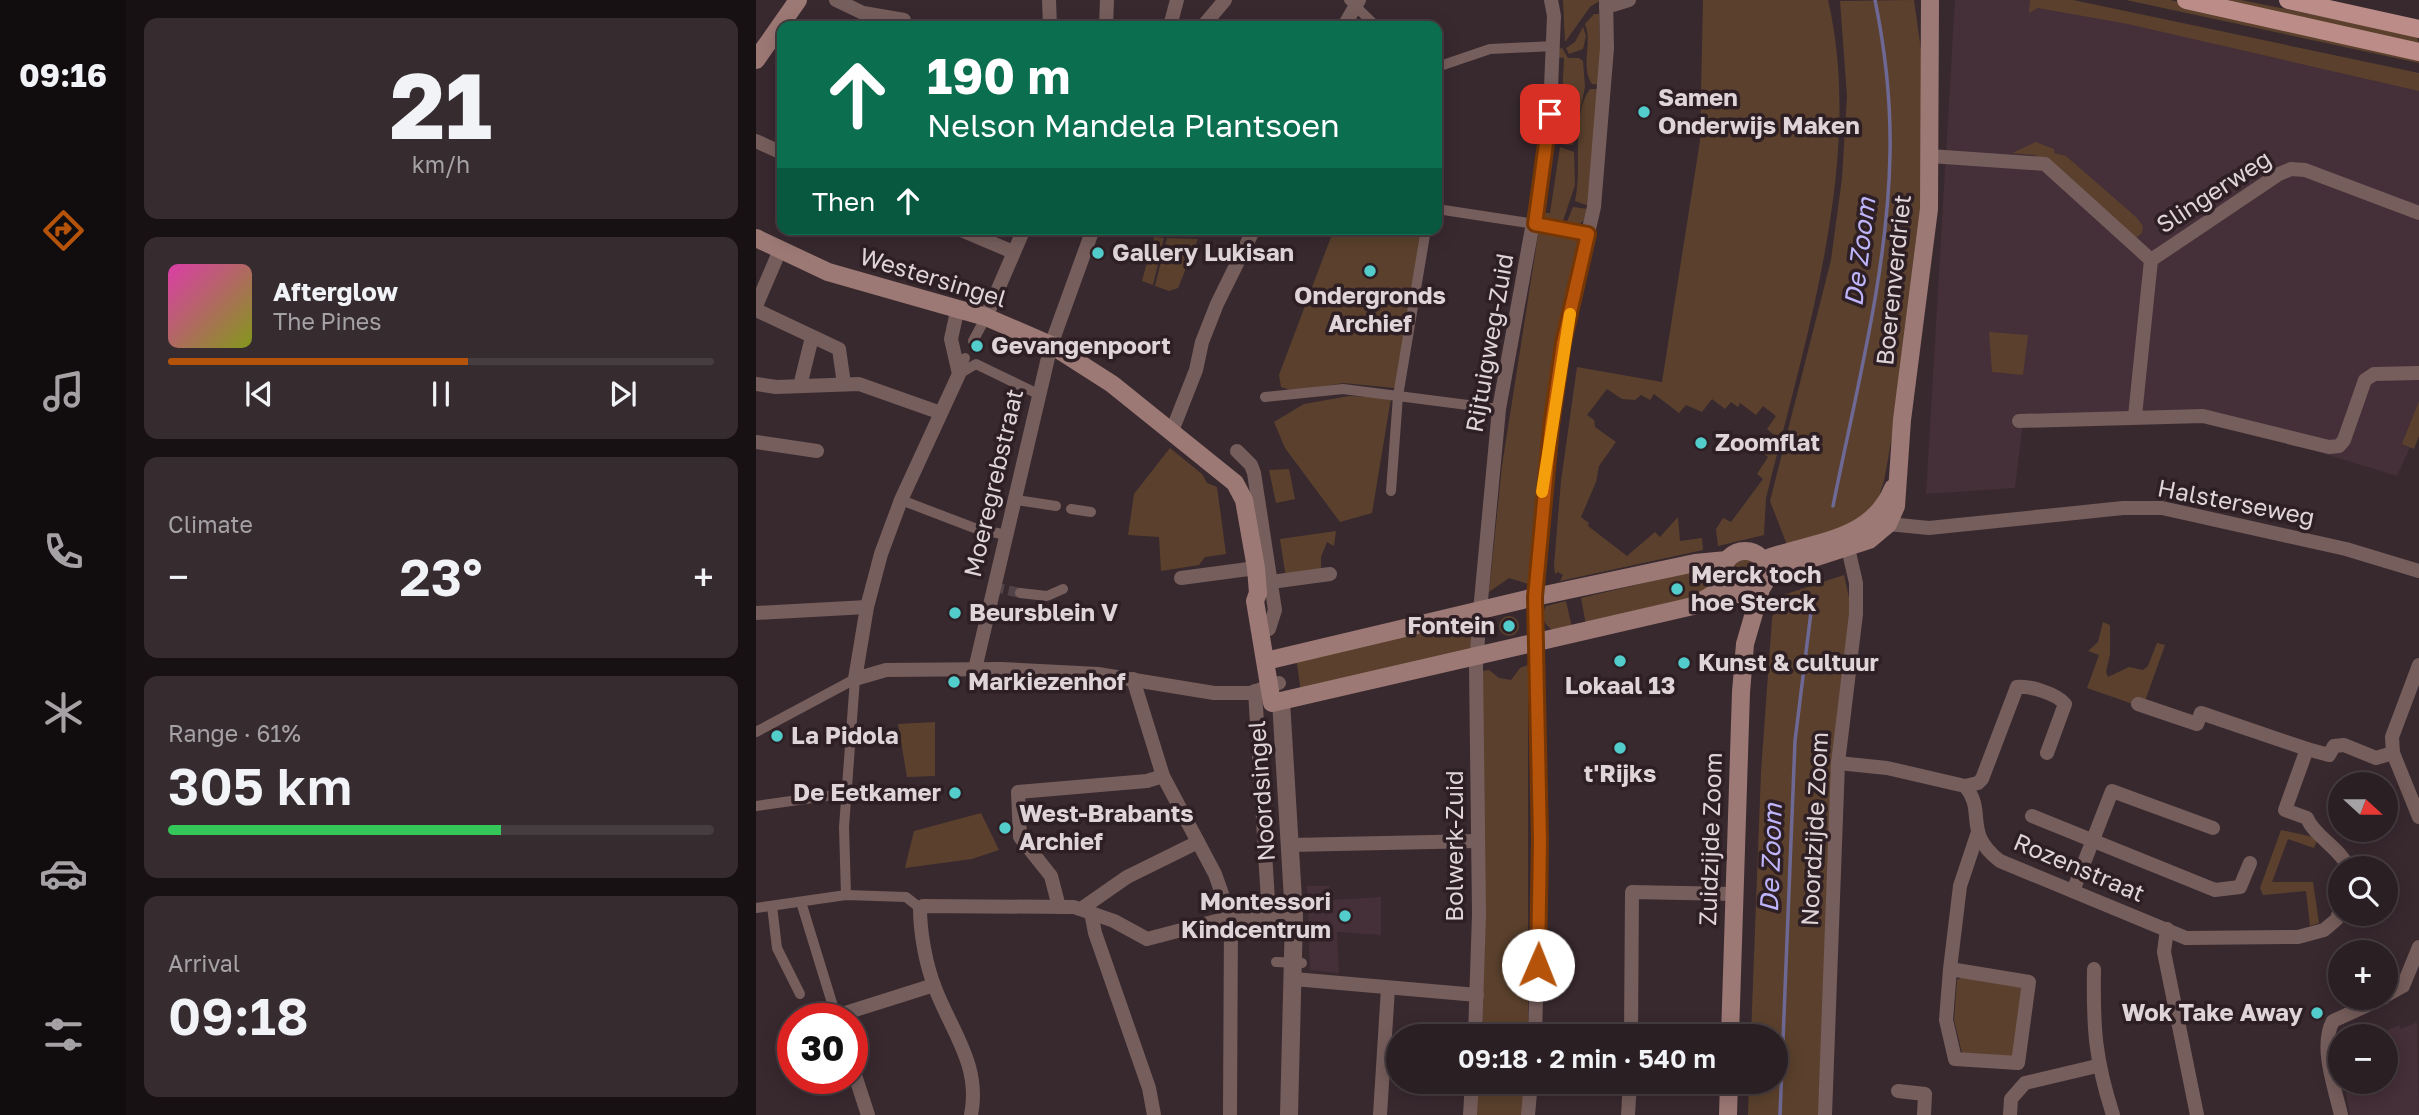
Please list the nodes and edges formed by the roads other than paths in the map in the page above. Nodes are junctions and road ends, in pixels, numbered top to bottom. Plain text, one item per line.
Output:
1 (798, 0) edge
2 (836, 0) edge
3 (1049, 0) edge
4 (1107, 0) edge
5 (1178, 0) edge
6 (1225, 0) edge
7 (1551, 0) edge
8 (1629, 0) edge
9 (1919, 0) edge
10 (1930, 0) edge
11 (2186, 0) edge
12 (2287, 0) edge
13 (1354, 2) edge
14 (1606, 3) edge
15 (784, 21) edge
16 (904, 21) edge
17 (1050, 21) edge
18 (1106, 21) edge
19 (1172, 21) edge
20 (1207, 21) edge
21 (1346, 21) edge
22 (1371, 21) edge
23 (2419, 29) edge
24 (777, 30) edge
25 (1553, 46) junction
26 (2419, 52) edge
27 (756, 61) edge
28 (1442, 65) edge
29 (1930, 91) junction
30 (756, 141) edge
31 (777, 151) edge
32 (1934, 156) junction
33 (1442, 210) edge
34 (2419, 214) edge
35 (1535, 224) junction
36 (1588, 234) junction
37 (973, 235) edge
38 (1021, 235) edge
39 (1091, 235) edge
40 (1251, 235) edge
41 (1425, 235) edge
42 (756, 239) edge
43 (780, 250) junction
44 (1013, 252) junction
45 (2151, 260) junction
46 (958, 307) junction
47 (756, 308) edge
48 (986, 317) junction
49 (812, 337) junction
50 (973, 341) dead end
51 (1051, 345) junction
52 (965, 358) dead end
53 (2419, 373) edge
54 (959, 374) junction
55 (756, 384) edge
56 (844, 384) junction
57 (800, 386) junction
58 (1038, 394) junction
59 (1398, 396) junction
60 (1265, 397) dead end
61 (1499, 409) junction
62 (941, 413) junction
63 (2135, 416) junction
64 (2019, 421) dead end
65 (1172, 430) junction
66 (756, 442) edge
67 (817, 450) dead end
68 (1237, 451) dead end
69 (1391, 491) dead end
70 (901, 500) junction
71 (1016, 500) junction
72 (1056, 506) dead end
73 (1072, 509) dead end
74 (1091, 512) dead end
75 (1885, 519) junction
76 (1007, 535) junction
77 (1848, 548) junction
78 (1727, 560) junction
79 (1256, 568) junction
80 (2419, 571) edge
81 (1330, 573) dead end
82 (1764, 574) junction
83 (1181, 578) dead end
84 (1265, 587) junction
85 (1063, 589) dead end
86 (1734, 591) junction
87 (1020, 593) tunnel mouth
88 (1535, 597) junction
89 (867, 607) junction
90 (1480, 611) junction
91 (756, 613) edge
92 (1536, 643) junction
93 (1745, 643) junction
94 (1479, 656) junction
95 (1270, 660) junction
96 (2419, 665) edge
97 (975, 669) junction
98 (855, 679) junction
99 (1133, 679) junction
100 (1271, 692) junction
101 (2138, 704) dead end
102 (756, 732) edge
103 (2307, 749) junction
104 (2047, 753) dead end
105 (2393, 753) junction
106 (1838, 763) junction
107 (1163, 776) junction
108 (1965, 786) junction
109 (848, 793) junction
110 (756, 806) edge
111 (2032, 816) dead end
112 (2419, 817) edge
113 (2213, 828) dead end
114 (1977, 835) junction
115 (2094, 840) junction
116 (1478, 841) junction
117 (1198, 842) junction
118 (1291, 845) junction
119 (2342, 856) edge
120 (2250, 863) dead end
121 (2073, 891) junction
122 (1733, 894) junction
123 (846, 895) junction
124 (801, 902) junction
125 (772, 906) junction
126 (1059, 907) junction
127 (756, 908) edge
128 (920, 908) junction
129 (1086, 910) junction
130 (1283, 916) junction
131 (1231, 919) junction
132 (2329, 926) edge
133 (2167, 929) junction
134 (2419, 947) edge
135 (1290, 966) junction
136 (1951, 969) junction
137 (2094, 969) dead end
138 (934, 985) junction
139 (1388, 988) junction
140 (2398, 989) edge
141 (800, 994) dead end
142 (1477, 995) junction
143 (833, 1003) edge
144 (868, 1007) edge
145 (2356, 1010) edge
146 (1476, 1024) edge
147 (1535, 1024) edge
148 (1631, 1024) edge
149 (1730, 1024) edge
150 (2097, 1066) junction
151 (1898, 1091) dead end
152 (861, 1094) edge
153 (1471, 1094) edge
154 (1530, 1094) edge
155 (1629, 1094) edge
156 (1729, 1094) edge
157 (868, 1115) edge
158 (971, 1115) edge
159 (1154, 1115) edge
160 (1230, 1115) edge
161 (1279, 1115) edge
162 (1289, 1115) edge
163 (1380, 1115) edge
164 (1470, 1115) edge
165 (1528, 1115) edge
166 (1628, 1115) edge
167 (1728, 1115) edge
168 (1825, 1115) edge
169 (1924, 1115) edge
170 (2010, 1115) edge
171 (2113, 1115) edge
172 (2197, 1115) edge
173 (2341, 1115) edge

1 - 15 main road
2 - 16 street
3 - 17 street
4 - 18 street
5 - 19 street
6 - 20 street
7 - 25 street, Rijtuigweg-Zuid
8 - 14 street
9 - 29 main road, Boerenverdriet
10 - 29 main road, Boerenverdriet
11 - 26 main road
12 - 23 main road
13 - 21 street
13 - 22 street
14 - 36 street
24 - 27 main road
25 - 28 street
25 - 35 street, Rijtuigweg-Zuid
29 - 32 main road, Boerenverdriet
30 - 31 street
32 - 45 street, Slingerweg
32 - 75 main road, Boerenverdriet
33 - 35 street
34 - 45 street, Slingerweg
35 - 36 street
35 - 61 street, Rijtuigweg-Zuid
36 - 88 street
37 - 44 street
38 - 44 street
39 - 51 street, Moeregrebstraat
40 - 65 street
41 - 59 street
42 - 43 main road, Westersingel
43 - 46 main road, Westersingel
43 - 47 street
44 - 48 street
45 - 63 street
46 - 48 main road, Westersingel
46 - 54 street
47 - 49 street
48 - 50 street
48 - 51 main road, Westersingel
49 - 56 street
49 - 57 street
51 - 58 street, Moeregrebstraat
51 - 65 main road, Westersingel
52 - 54 street
53 - 63 street
54 - 58 street
54 - 62 street
55 - 57 street
56 - 57 street
56 - 62 street
58 - 71 street, Moeregrebstraat
59 - 60 street
59 - 61 street
59 - 69 street
61 - 90 street, Rijtuigweg-Zuid
62 - 70 street
63 - 64 street
65 - 79 main road, Westersingel
66 - 67 street
68 - 84 street, Westersingel
70 - 76 street
70 - 89 street
71 - 72 street
71 - 76 street, Moeregrebstraat
73 - 74 street
75 - 77 main road
75 - 80 street, Halsterseweg
75 - 82 main road
76 - 97 street, Moeregrebstraat
77 - 82 main road
77 - 106 street, Noordzijde Zoom
78 - 82 main road
78 - 86 main road
78 - 88 main road
79 - 83 street
79 - 84 main road, Westersingel
81 - 84 street
82 - 86 main road
82 - 93 main road, Zuidzijde Zoom
84 - 95 main road, Westersingel
84 - 95 main road, Westersingel
85 - 87 street, Moeregrebstraat
86 - 92 main road
86 - 93 main road, Zuidzijde Zoom
88 - 90 main road
88 - 92 street
89 - 91 street
89 - 98 street
90 - 94 street, Bolwerk-Zuid
90 - 95 main road
92 - 94 main road
92 - 147 street
93 - 122 main road, Zuidzijde Zoom
94 - 100 main road
94 - 116 street, Bolwerk-Zuid
95 - 100 main road, Westersingel
96 - 105 street
97 - 98 street
97 - 99 street
98 - 102 street
98 - 109 street
99 - 100 street
99 - 107 street
100 - 118 street, Noordsingel
100 - 130 street, Noordsingel
101 - 103 street
103 - 105 street
103 - 119 street
104 - 108 street
105 - 112 street
106 - 108 street
106 - 168 street, Noordzijde Zoom
107 - 117 street
107 - 126 street
108 - 114 street, Rozenstraat
109 - 110 street
109 - 123 street
111 - 115 street
113 - 115 street
114 - 121 street, Rozenstraat
114 - 136 street
115 - 120 street
115 - 121 street
116 - 118 street
116 - 142 street, Bolwerk-Zuid
117 - 129 street
117 - 131 street
118 - 130 street, Noordsingel
121 - 133 street, Rozenstraat
122 - 148 street
122 - 149 main road, Zuidzijde Zoom
123 - 124 street
123 - 128 street
124 - 125 street
124 - 143 street
125 - 127 street
125 - 141 street
126 - 128 street
126 - 129 street
128 - 138 street
129 - 131 street
129 - 159 street
130 - 131 street
130 - 135 street, Noordsingel
131 - 160 street
132 - 133 street, Rozenstraat
133 - 172 street
134 - 140 street
135 - 139 street
135 - 161 street, Noordsingel
135 - 162 street, Noordsingel
136 - 136 street
137 - 150 street
138 - 144 street
138 - 158 street
139 - 142 street
139 - 163 street
142 - 146 street, Bolwerk-Zuid
145 - 173 street
150 - 170 street
150 - 171 street
151 - 169 street
152 - 157 street
153 - 164 street
154 - 165 street
155 - 166 street
156 - 167 main road

